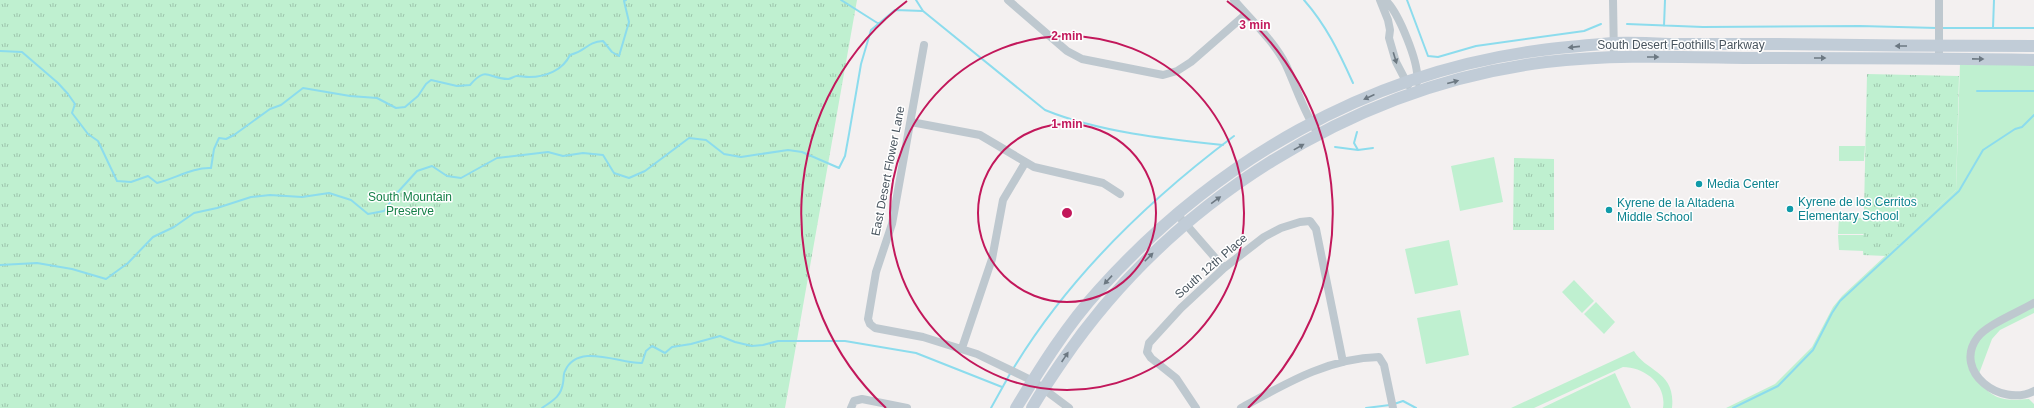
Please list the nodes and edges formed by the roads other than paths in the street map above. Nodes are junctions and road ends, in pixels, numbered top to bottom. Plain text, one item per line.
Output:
1 (1008, 0) edge
2 (1234, 0) edge
3 (1380, 0) edge
4 (1385, 0) edge
5 (1614, 0) edge
6 (1939, 0) edge
7 (1246, 14) junction
8 (1613, 43) junction
9 (924, 45) dead end
10 (1781, 45) junction
11 (1940, 46) junction
12 (2034, 46) edge
13 (1614, 57) junction
14 (1781, 58) junction
15 (1939, 58) junction
16 (2034, 60) edge
17 (1418, 78) junction
18 (1405, 83) junction
19 (1416, 93) junction
20 (910, 122) junction
21 (1310, 122) junction
22 (1319, 135) junction
23 (1025, 163) junction
24 (1120, 194) dead end
25 (1176, 213) junction
26 (1185, 223) junction
27 (1224, 268) junction
28 (2034, 303) edge
29 (962, 348) junction
30 (1343, 362) junction
31 (1033, 381) junction
32 (1044, 389) junction
33 (2034, 391) edge
34 (853, 404) edge
35 (906, 408) edge
36 (1016, 408) edge
37 (1032, 408) edge
38 (1069, 408) edge
39 (1196, 408) edge
40 (1241, 408) edge
41 (1393, 408) edge

1 - 7 street
2 - 7 street
3 -> 18 street
4 - 17 street
5 - 8 street
6 - 11 street
7 - 21 street
8 - 10 street, South Desert Foothills Parkway
8 - 13 street
8 -> 17 street, South Desert Foothills Parkway
9 - 20 street, East Desert Flower Lane
11 -> 10 street, South Desert Foothills Parkway
10 - 14 street
11 - 12 street, South Desert Foothills Parkway
11 - 15 street
13 -> 14 street, South Desert Foothills Parkway
19 -> 13 street, South Desert Foothills Parkway
14 -> 15 street, South Desert Foothills Parkway
15 -> 16 street, South Desert Foothills Parkway
17 - 18 street, South Desert Foothills Parkway
17 - 19 street
18 - 19 street
18 -> 21 street, South Desert Foothills Parkway
19 - 22 street, South Desert Foothills Parkway
20 - 23 street
20 - 29 street, East Desert Flower Lane
21 - 22 street
21 - 25 street, South Desert Foothills Parkway
26 -> 22 street, South Desert Foothills Parkway
23 - 24 street
23 - 29 street
25 - 26 street
25 -> 31 street, South Desert Foothills Parkway
26 - 27 street
32 -> 26 street, South Desert Foothills Parkway
27 - 30 street, South 12th Place
27 - 39 street, South 12th Place
28 - 33 street
29 - 31 street
30 - 40 street
30 - 41 street
31 - 32 street
31 - 36 street, South Desert Foothills Parkway
32 - 37 street, South Desert Foothills Parkway
32 - 38 street
34 - 35 street

